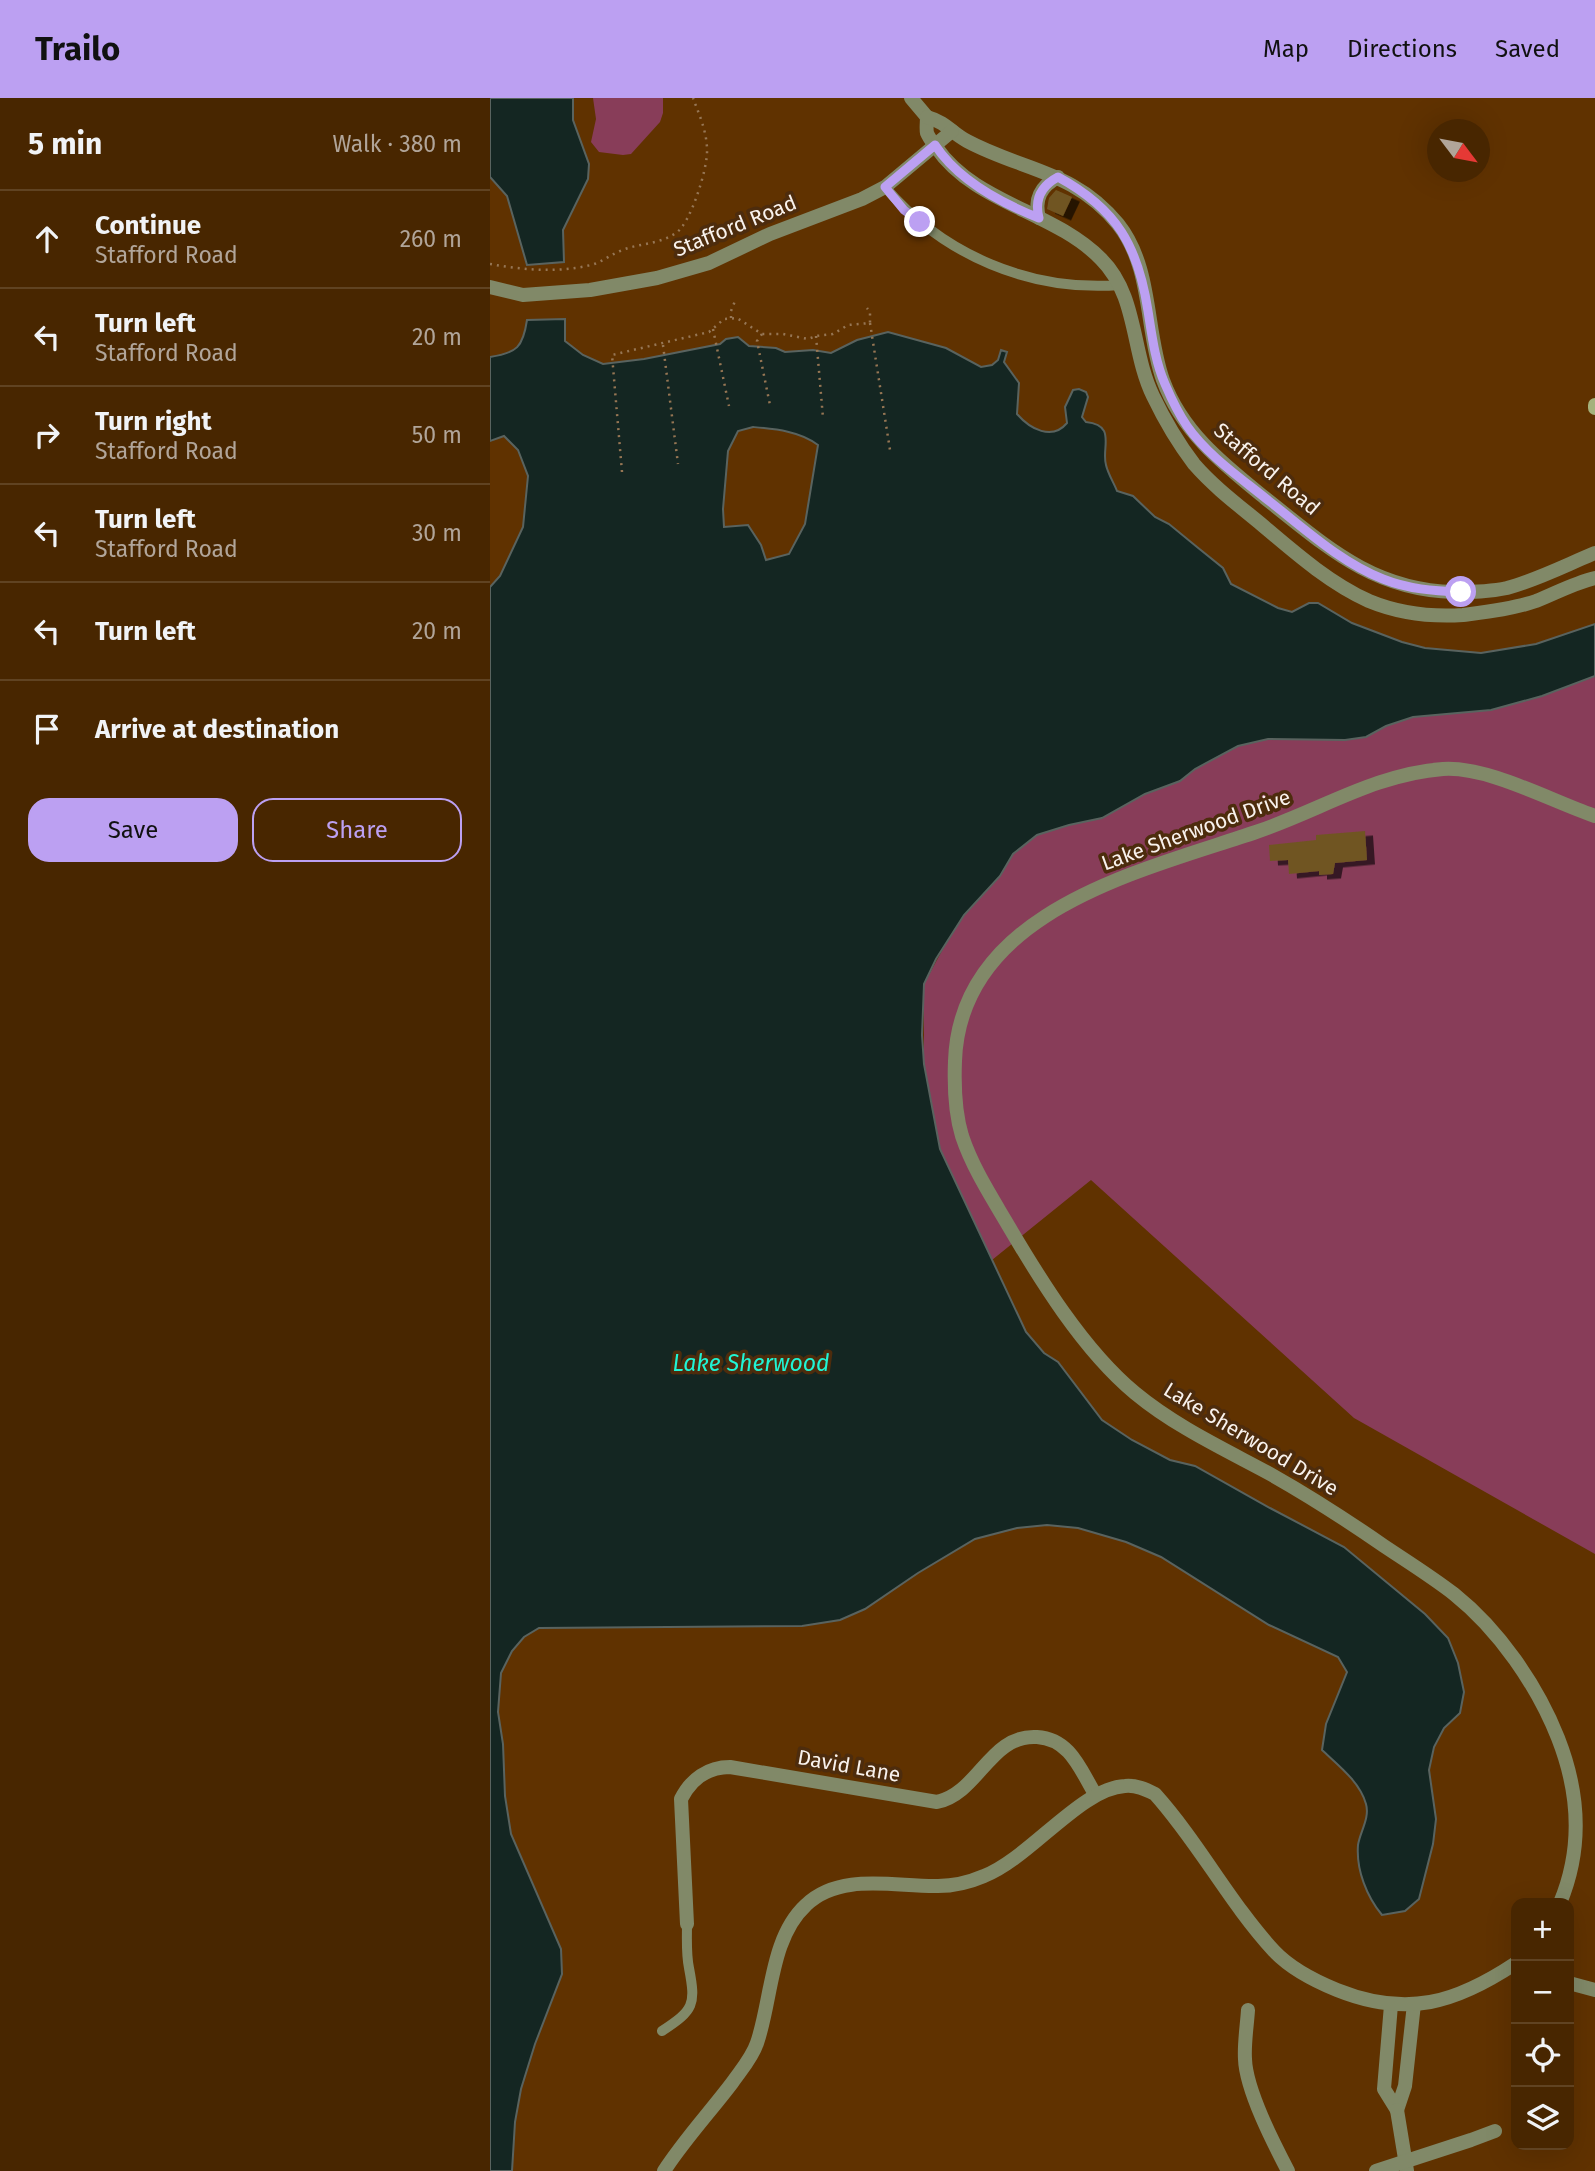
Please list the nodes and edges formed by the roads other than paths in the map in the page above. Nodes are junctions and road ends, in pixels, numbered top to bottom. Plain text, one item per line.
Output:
1 (911, 98) edge
2 (927, 117) junction
3 (952, 131) junction
4 (935, 145) junction
5 (1058, 177) junction
6 (885, 187) junction
7 (1039, 218) junction
8 (1121, 285) junction
9 (490, 288) edge
10 (1595, 553) edge
11 (1595, 578) edge
12 (1595, 816) edge
13 (1095, 1794) junction
14 (1562, 1898) edge
15 (687, 1924) joint
16 (1511, 1966) edge
17 (1574, 1984) edge
18 (1595, 1990) edge
19 (1414, 2004) junction
20 (1391, 2005) junction
21 (1248, 2010) dead end
22 (662, 2031) dead end
23 (1397, 2110) junction
24 (1495, 2131) dead end
25 (1405, 2166) edge
26 (664, 2171) edge
27 (1288, 2171) edge
28 (1377, 2171) edge

1 - 2 street
2 - 3 street, Stafford Road
2 - 4 street, Stafford Road
3 - 4 street, Stafford Road
3 - 5 street, Stafford Road
4 - 6 street, Stafford Road
4 - 7 street, Stafford Road
5 - 7 street
5 - 10 street, Stafford Road
6 - 8 lane
6 - 9 street, Stafford Road
7 - 8 street, Stafford Road
8 - 11 street, Stafford Road
12 - 14 street, Lake Sherwood Drive
13 - 15 street, David Lane
13 - 20 street
13 - 26 street
15 - 22 lane
16 - 19 street
17 - 18 street
19 - 20 street
19 - 23 street
20 - 23 street
21 - 27 street
23 - 25 street
24 - 25 street
25 - 28 street

